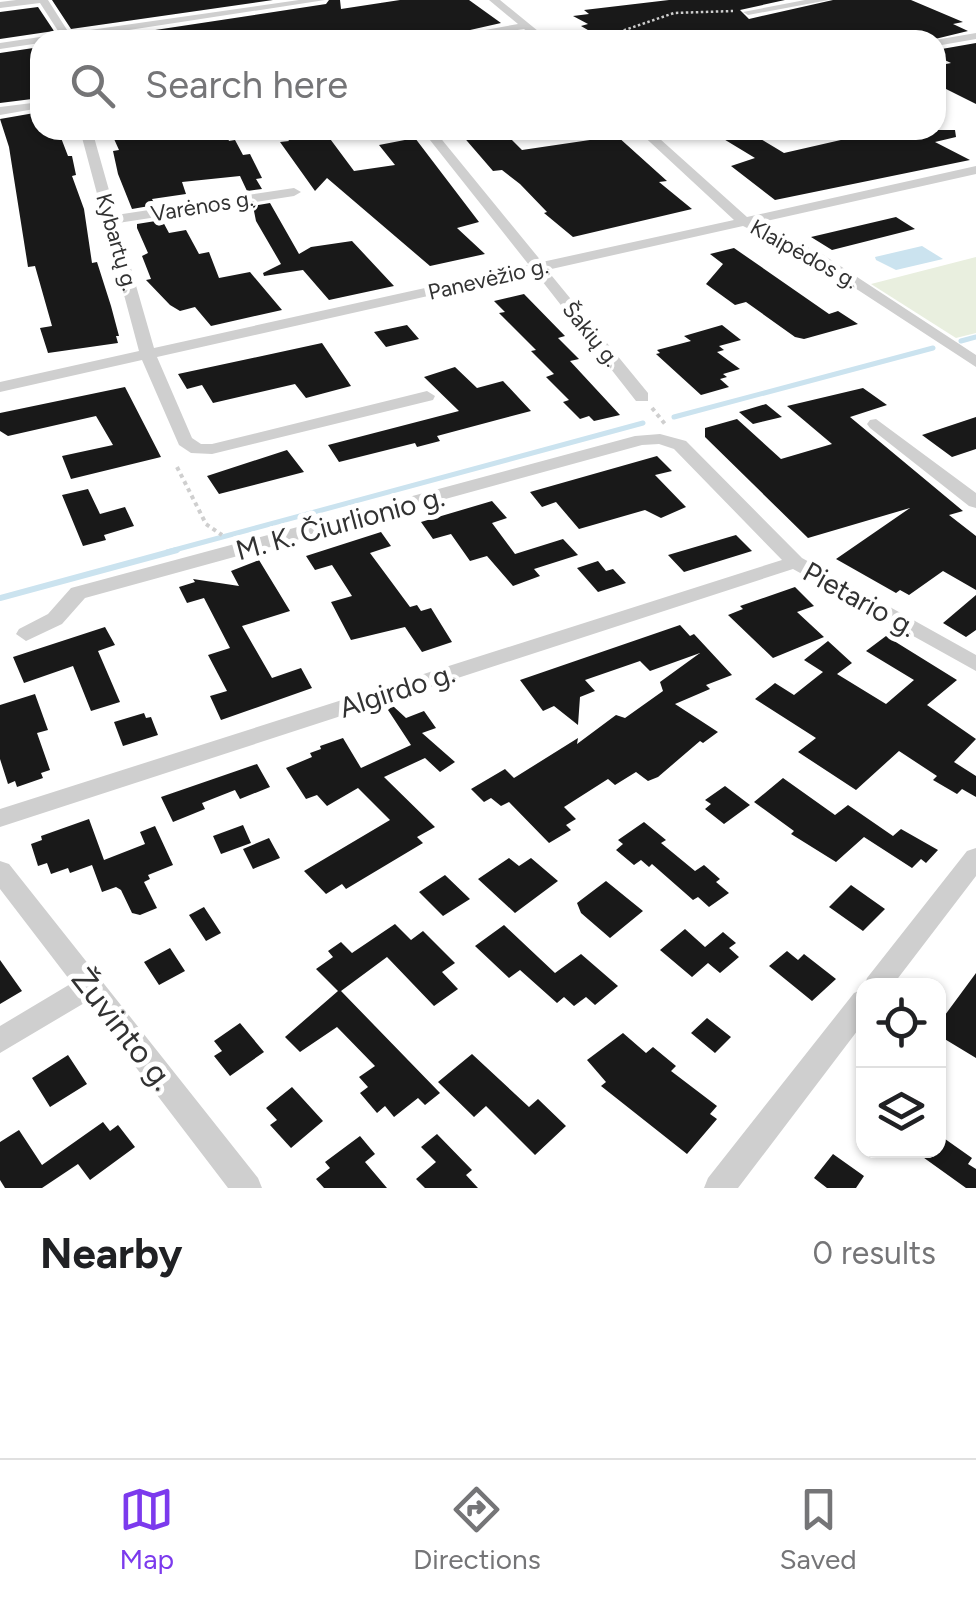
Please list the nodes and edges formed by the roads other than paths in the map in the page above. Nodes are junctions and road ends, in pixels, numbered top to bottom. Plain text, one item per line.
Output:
1 (42, 0) edge
2 (320, 0) edge
3 (494, 0) edge
4 (824, 0) edge
5 (0, 5) edge
6 (748, 12) road end
7 (527, 26) junction
8 (62, 30) edge
9 (133, 30) edge
10 (501, 30) edge
11 (532, 30) edge
12 (976, 36) edge
13 (30, 41) edge
14 (946, 41) edge
15 (0, 46) edge
16 (30, 106) edge
17 (0, 111) edge
18 (89, 140) edge
19 (436, 140) edge
20 (655, 140) edge
21 (976, 170) edge
22 (294, 192) dead end
23 (110, 220) junction
24 (743, 221) junction
25 (538, 268) junction
26 (148, 354) junction
27 (976, 362) edge
28 (0, 387) edge
29 (427, 396) dead end
30 (642, 397) road end
31 (876, 424) dead end
32 (667, 440) joint
33 (976, 502) edge
34 (795, 562) junction
35 (26, 634) dead end
36 (976, 664) edge
37 (0, 818) edge
38 (976, 858) edge
39 (0, 870) edge
40 (882, 978) edge
41 (90, 986) junction
42 (856, 1011) edge
43 (0, 1041) edge
44 (247, 1188) edge
45 (718, 1188) edge

1 - 5 street
1 - 8 street
2 - 9 street
3 - 7 street
4 - 6 street
7 - 10 street
7 - 11 street
12 - 14 street
13 - 15 street
16 - 17 street
18 - 23 street, Kybartų g.
19 - 25 street, Šakių g.
20 - 24 street, Klaipėdos g.
21 - 24 street, Panevėžio g.
22 - 23 street, Varėnos g.
23 - 26 street, Kybartų g.
24 - 25 street, Panevėžio g.
24 - 27 street, Klaipėdos g.
25 - 26 street, Panevėžio g.
25 - 30 street, Šakių g.
26 - 28 street, Panevėžio g.
26 - 29 street, Kybartų g.
31 - 33 street
32 - 34 street, Pietario g.
32 - 35 street, M. K. Čiurlionio g.
34 - 36 street, Pietario g.
34 - 37 street, Algirdo g.
38 - 40 street
39 - 41 street, Žuvinto g.
41 - 43 street
41 - 44 street, Žuvinto g.
42 - 45 street

